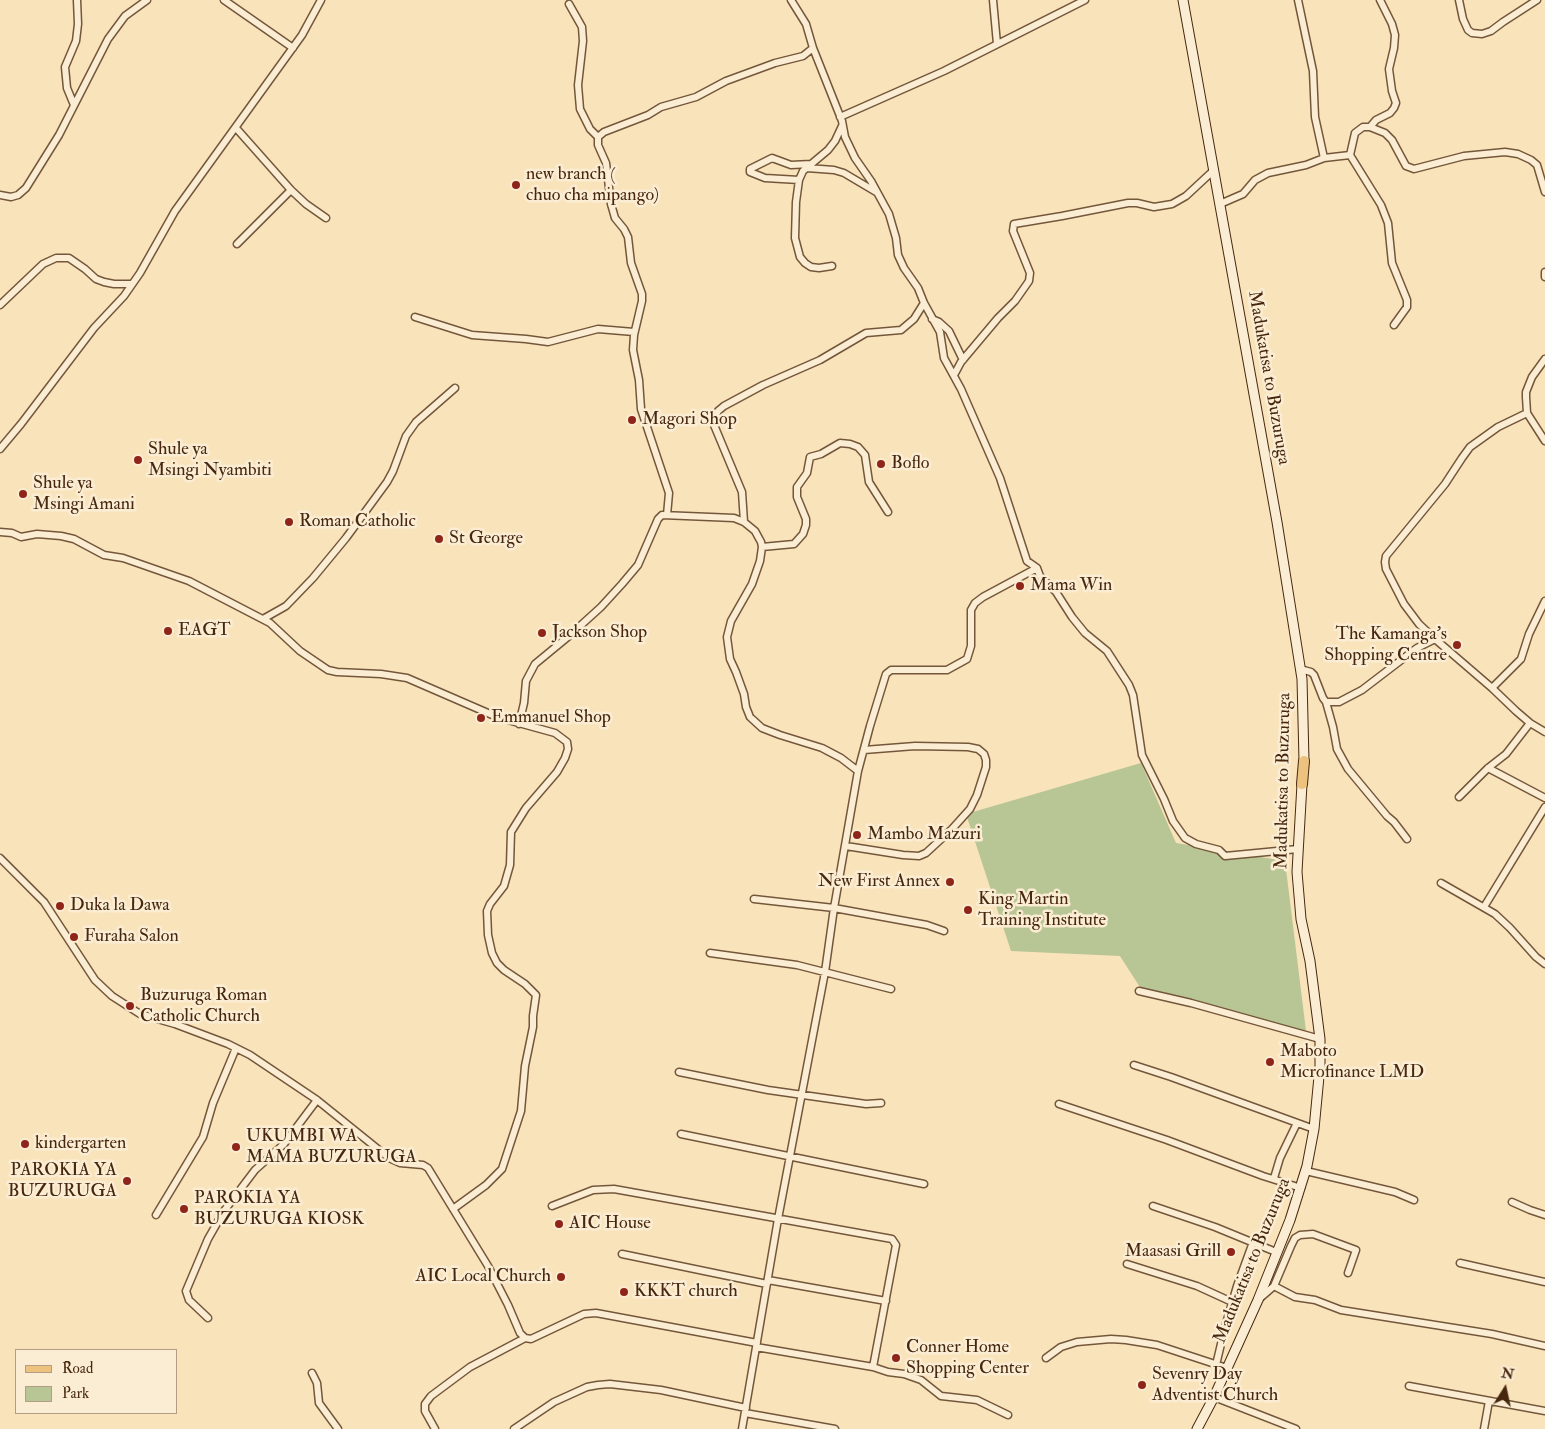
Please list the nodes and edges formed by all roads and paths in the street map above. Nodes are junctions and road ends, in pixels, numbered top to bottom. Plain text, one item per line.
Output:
1 (76, 0) edge
2 (147, 0) edge
3 (224, 0) edge
4 (320, 0) edge
5 (791, 0) edge
6 (993, 0) edge
7 (1085, 0) edge
8 (1183, 0) edge
9 (1298, 0) edge
10 (1380, 0) edge
11 (1459, 0) edge
12 (1536, 0) edge
13 (569, 4) dead end
14 (997, 44) junction
15 (293, 48) junction
16 (813, 48) junction
17 (74, 105) junction
18 (840, 117) junction
19 (843, 125) junction
20 (1370, 127) junction
21 (236, 128) junction
22 (598, 137) junction
23 (1350, 155) junction
24 (1324, 158) junction
25 (809, 166) junction
26 (1214, 170) junction
27 (799, 180) junction
28 (291, 190) junction
29 (877, 192) junction
30 (1545, 192) edge
31 (0, 195) edge
32 (1220, 204) junction
33 (326, 218) dead end
34 (237, 244) dead end
35 (832, 266) dead end
36 (1545, 272) edge
37 (1545, 277) edge
38 (132, 284) junction
39 (924, 303) junction
40 (0, 306) edge
41 (415, 317) dead end
42 (932, 319) junction
43 (1394, 325) dead end
44 (634, 332) junction
45 (1545, 359) edge
46 (963, 360) junction
47 (954, 376) junction
48 (455, 388) dead end
49 (1527, 413) junction
50 (1545, 441) edge
51 (0, 448) edge
52 (888, 512) dead end
53 (667, 515) junction
54 (744, 522) junction
55 (0, 532) edge
56 (762, 547) junction
57 (1037, 568) junction
58 (1545, 601) edge
59 (262, 620) junction
60 (1435, 639) junction
61 (1300, 669) junction
62 (1492, 688) junction
63 (1326, 702) junction
64 (1530, 723) junction
65 (519, 724) junction
66 (1545, 732) edge
67 (864, 750) junction
68 (1304, 761) joint
69 (1488, 768) junction
70 (858, 771) junction
71 (1302, 784) joint
72 (1459, 797) dead end
73 (1545, 798) edge
74 (1545, 807) edge
75 (1407, 839) dead end
76 (846, 846) junction
77 (1298, 849) junction
78 (0, 858) edge
79 (1441, 883) dead end
80 (754, 899) dead end
81 (1484, 907) junction
82 (834, 908) junction
83 (944, 931) dead end
84 (710, 953) dead end
85 (1545, 964) edge
86 (825, 972) junction
87 (891, 989) dead end
88 (1139, 991) dead end
89 (1320, 1039) junction
90 (236, 1048) junction
91 (1134, 1065) dead end
92 (679, 1072) dead end
93 (802, 1095) junction
94 (317, 1100) junction
95 (881, 1103) dead end
96 (1059, 1104) dead end
97 (1297, 1122) junction
98 (1314, 1129) junction
99 (681, 1134) dead end
100 (790, 1156) junction
101 (1306, 1171) junction
102 (1274, 1178) junction
103 (924, 1184) dead end
104 (1301, 1188) junction
105 (1414, 1200) dead end
106 (1512, 1202) dead end
107 (552, 1206) dead end
108 (1153, 1206) dead end
109 (453, 1209) junction
110 (156, 1215) dead end
111 (1545, 1215) edge
112 (778, 1219) junction
113 (1253, 1242) junction
114 (1276, 1252) junction
115 (622, 1254) dead end
116 (1460, 1263) dead end
117 (1127, 1264) dead end
118 (1348, 1273) dead end
119 (767, 1282) junction
120 (1545, 1282) edge
121 (1274, 1286) junction
122 (1258, 1300) junction
123 (886, 1301) junction
124 (1232, 1302) junction
125 (208, 1318) dead end
126 (525, 1338) junction
127 (756, 1345) junction
128 (1545, 1346) edge
129 (1046, 1358) dead end
130 (1216, 1365) junction
131 (873, 1367) junction
132 (1227, 1368) junction
133 (312, 1373) dead end
134 (1409, 1386) dead end
135 (1214, 1397) junction
136 (1489, 1402) junction
137 (745, 1410) junction
138 (1545, 1411) edge
139 (1008, 1416) dead end
140 (431, 1428) edge
141 (338, 1429) edge
142 (514, 1429) edge
143 (742, 1429) edge
144 (835, 1429) edge
145 (1197, 1429) edge
146 (1296, 1429) edge
147 (1484, 1429) edge

1 - 17 street
2 - 17 street
3 - 15 street
4 - 15 street
5 - 16 street
6 - 14 street
7 - 14 street
8 - 26 main road, Madukatisa to Buzuruga
9 - 24 street
10 - 20 street
11 - 12 street
13 - 22 street
14 - 18 street
15 - 21 street
16 - 18 street
16 - 22 street
17 - 31 street
18 - 19 street
19 - 25 street
19 - 29 street
20 - 23 street
20 - 30 street
21 - 28 street
21 - 38 street
22 - 44 street
23 - 24 street
23 - 43 street
24 - 32 street
25 - 27 street
25 - 27 street
25 - 29 street
26 - 32 main road, Madukatisa to Buzuruga
26 - 46 street
27 - 35 street
28 - 33 street
28 - 34 street
29 - 39 street
32 - 61 main road, Madukatisa to Buzuruga
36 - 37 street
38 - 40 street
38 - 51 street
39 - 42 street
39 - 54 street
41 - 44 street
42 - 46 street
42 - 47 street
44 - 53 street
45 - 49 street
46 - 47 street
47 - 57 street
48 - 59 street
49 - 50 street
49 - 60 street
52 - 56 street
53 - 54 street
53 - 65 street
54 - 56 street
55 - 59 street
56 - 70 street
57 - 67 street
57 - 77 street
58 - 62 street
59 - 65 street
60 - 62 street
60 - 63 street
61 - 63 street
61 - 68 main road, Madukatisa to Buzuruga
62 - 64 street
63 - 75 street
64 - 66 street
64 - 69 street
65 - 109 street
67 - 70 street
67 - 76 street
68 - 71 main road, Madukatisa to Buzuruga
69 - 72 street
69 - 73 street
70 - 76 street
71 - 77 main road, Madukatisa to Buzuruga
74 - 81 street
76 - 82 street
77 - 89 main road, Madukatisa to Buzuruga
78 - 90 street
79 - 81 street
80 - 82 street
81 - 85 street
82 - 83 street
82 - 86 street
84 - 86 street
86 - 87 street
86 - 93 street
88 - 89 street
89 - 98 main road, Madukatisa to Buzuruga
90 - 94 street
90 - 110 street
91 - 97 street
92 - 93 street
93 - 95 street
93 - 100 street
94 - 109 street
94 - 125 street
96 - 102 street
97 - 98 street
97 - 102 street
98 - 101 main road, Madukatisa to Buzuruga
99 - 100 street
100 - 103 street
100 - 112 street
101 - 104 main road, Madukatisa to Buzuruga
101 - 105 street
102 - 104 street
104 - 114 main road, Madukatisa to Buzuruga
106 - 111 street
107 - 112 street
108 - 113 street
109 - 126 street
112 - 119 street
112 - 123 street
113 - 114 street
113 - 124 street
114 - 122 main road, Madukatisa to Buzuruga
115 - 119 street
116 - 120 street
117 - 124 street
118 - 121 street
119 - 123 street
119 - 127 street
121 - 122 street
121 - 128 street
122 - 132 main road, Madukatisa to Buzuruga
123 - 131 street
124 - 130 street
126 - 127 street
126 - 140 street
127 - 131 street
127 - 137 street
129 - 130 street
130 - 132 street
131 - 139 street
132 - 135 main road, Madukatisa to Buzuruga
133 - 141 street
134 - 136 street
135 - 145 main road, Madukatisa to Buzuruga
135 - 146 street
136 - 138 street
136 - 147 street
137 - 142 street
137 - 143 street
137 - 144 street

